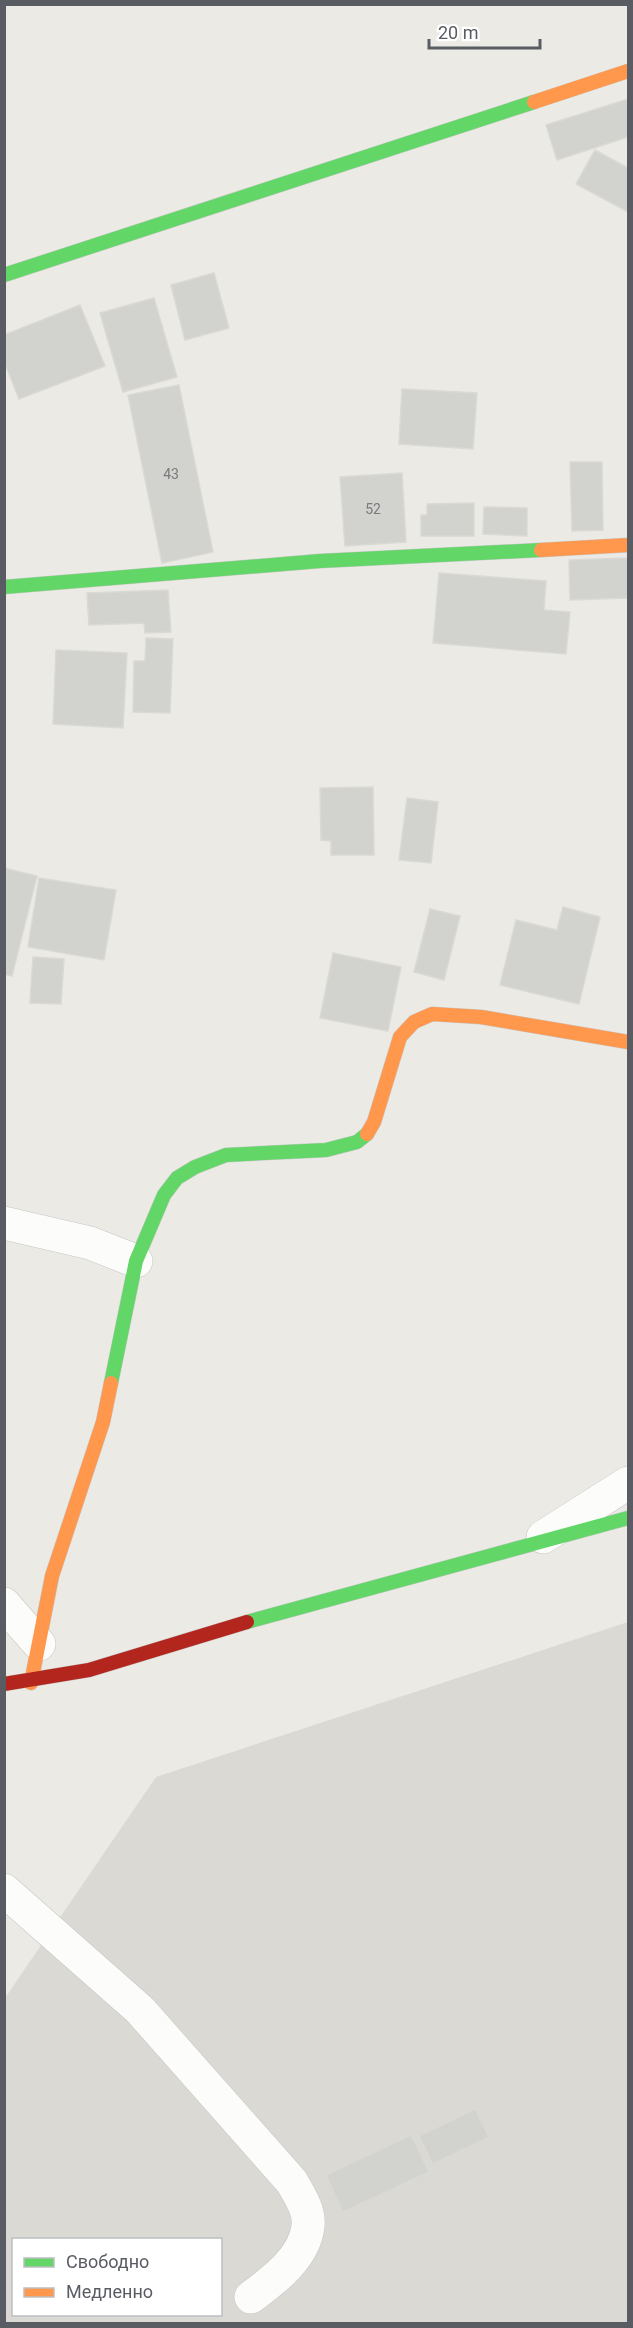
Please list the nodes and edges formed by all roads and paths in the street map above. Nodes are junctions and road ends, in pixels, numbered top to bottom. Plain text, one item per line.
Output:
1 (628, 71) edge
2 (4, 275) edge
3 (628, 545) edge
4 (4, 587) edge
5 (628, 1042) edge
6 (4, 1223) edge
7 (136, 1261) junction
8 (628, 1483) edge
9 (628, 1518) edge
10 (536, 1541) junction
11 (4, 1604) edge
12 (39, 1644) junction
13 (31, 1683) junction
14 (4, 1684) edge
15 (4, 1890) edge
16 (251, 2297) dead end

1 - 2 street
3 - 4 street
5 - 7 street
6 - 7 street
7 - 12 street
8 - 10 street
9 - 10 street
10 - 13 street
11 - 12 street
12 - 13 street
13 - 14 street
15 - 16 street

